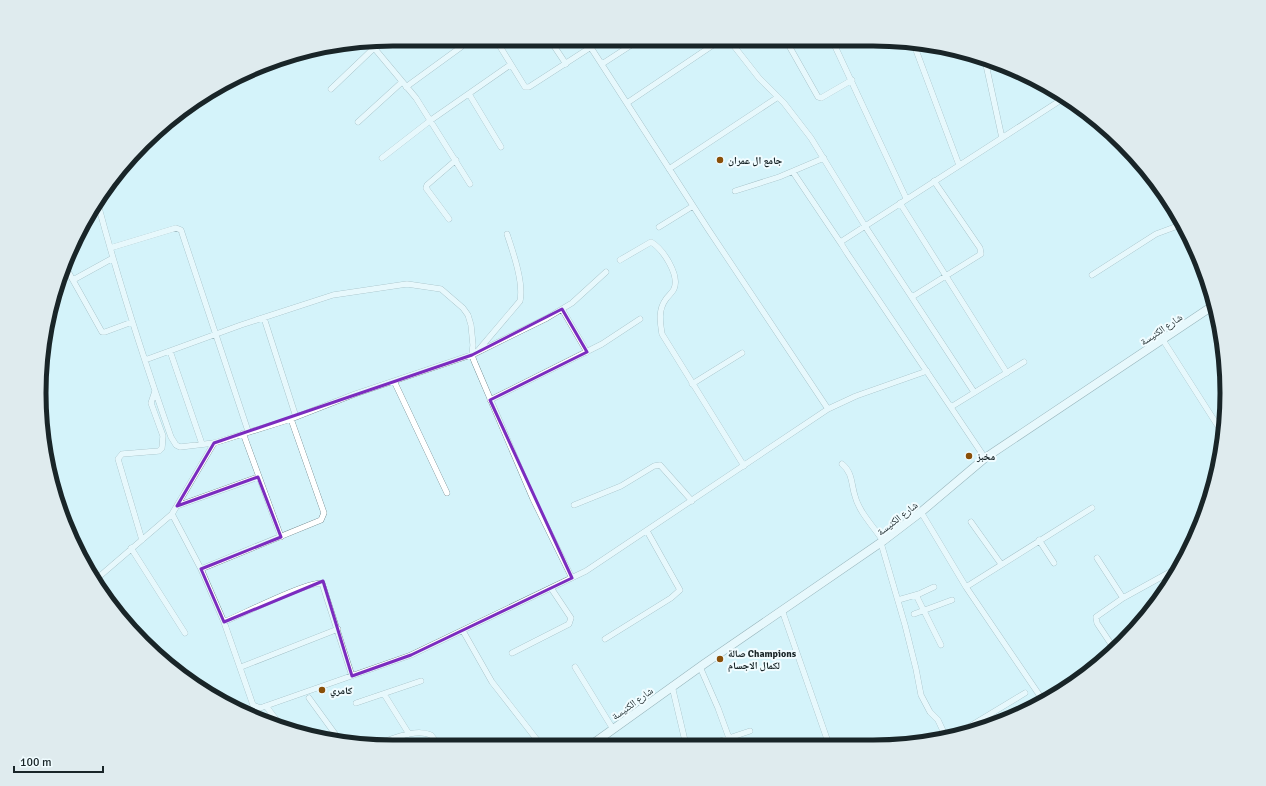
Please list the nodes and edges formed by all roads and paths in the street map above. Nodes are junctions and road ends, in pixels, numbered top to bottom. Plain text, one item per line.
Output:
1 (499, 46) edge
2 (554, 46) edge
3 (630, 46) edge
4 (712, 46) edge
5 (734, 46) edge
6 (789, 46) edge
7 (835, 46) edge
8 (461, 47) dead end
9 (591, 47) joint
10 (374, 48) joint
11 (916, 49) edge
12 (566, 64) junction
13 (602, 64) junction
14 (986, 64) edge
15 (510, 65) junction
16 (852, 80) junction
17 (404, 84) junction
18 (331, 89) dead end
19 (469, 94) junction
20 (778, 97) junction
21 (1060, 100) edge
22 (627, 103) junction
23 (431, 120) junction
24 (358, 122) dead end
25 (1002, 138) junction
26 (501, 147) dead end
27 (382, 158) dead end
28 (824, 158) junction
29 (456, 160) junction
30 (959, 165) junction
31 (669, 169) junction
32 (793, 172) junction
33 (934, 181) junction
34 (470, 184) dead end
35 (735, 191) dead end
36 (906, 198) junction
37 (900, 203) junction
38 (693, 206) junction
39 (99, 208) edge
40 (449, 219) dead end
41 (865, 226) junction
42 (1177, 226) edge
43 (659, 227) dead end
44 (507, 234) dead end
45 (842, 245) junction
46 (110, 248) junction
47 (113, 258) junction
48 (620, 260) dead end
49 (68, 271) edge
50 (606, 272) dead end
51 (1092, 275) dead end
52 (947, 276) junction
53 (73, 280) junction
54 (912, 297) junction
55 (1209, 308) edge
56 (562, 309) junction
57 (264, 318) junction
58 (640, 319) dead end
59 (132, 322) junction
60 (217, 334) junction
61 (1163, 340) junction
62 (170, 351) junction
63 (587, 352) junction
64 (742, 353) dead end
65 (473, 355) junction
66 (145, 360) junction
67 (1024, 362) dead end
68 (927, 371) junction
69 (1008, 372) junction
70 (394, 381) junction
71 (692, 384) junction
72 (155, 390) junction
73 (974, 392) junction
74 (490, 400) junction
75 (951, 407) junction
76 (828, 409) junction
77 (293, 418) junction
78 (1218, 426) edge
79 (245, 432) junction
80 (214, 443) junction
81 (202, 444) junction
82 (985, 458) junction
83 (842, 464) dead end
84 (744, 466) junction
85 (258, 477) junction
86 (447, 493) dead end
87 (692, 501) junction
88 (574, 505) dead end
89 (177, 506) junction
90 (1092, 508) dead end
91 (921, 512) junction
92 (172, 514) junction
93 (972, 522) dead end
94 (647, 531) junction
95 (281, 537) junction
96 (142, 540) junction
97 (1039, 540) junction
98 (882, 542) junction
99 (131, 548) junction
100 (1097, 558) dead end
101 (1054, 563) dead end
102 (1001, 564) junction
103 (201, 569) junction
104 (1171, 571) edge
105 (98, 576) edge
106 (572, 578) junction
107 (934, 587) dead end
108 (966, 587) junction
109 (551, 588) junction
110 (916, 595) junction
111 (1123, 598) junction
112 (898, 600) junction
113 (952, 600) dead end
114 (782, 610) junction
115 (924, 611) junction
116 (914, 614) dead end
117 (224, 622) junction
118 (338, 629) junction
119 (463, 631) junction
120 (185, 633) dead end
121 (605, 639) dead end
122 (941, 645) dead end
123 (1111, 645) edge
124 (512, 653) dead end
125 (241, 667) junction
126 (700, 667) junction
127 (574, 668) dead end
128 (352, 676) junction
129 (421, 681) dead end
130 (672, 686) junction
131 (1024, 693) dead end
132 (384, 694) junction
133 (1040, 696) dead end
134 (309, 698) dead end
135 (356, 703) dead end
136 (266, 706) junction
137 (277, 720) edge
138 (968, 727) edge
139 (613, 729) junction
140 (750, 731) dead end
141 (944, 732) edge
142 (409, 734) junction
143 (336, 735) edge
144 (729, 738) junction
145 (390, 740) edge
146 (434, 740) edge
147 (537, 740) edge
148 (598, 740) edge
149 (685, 740) edge
150 (724, 740) edge
151 (827, 740) edge

1 - 15 street
2 - 12 street
3 - 13 street
4 - 22 street
5 - 20 street
6 - 16 street
7 - 16 street
8 - 17 street
9 - 12 street
9 - 13 street
10 - 17 street
10 - 18 street
11 - 30 street
12 - 15 street
13 - 22 street
14 - 25 street
15 - 19 street
16 - 36 street
17 - 23 street
17 - 24 street
19 - 23 street
19 - 26 street
20 - 28 street
20 - 31 street
21 - 25 street
22 - 31 street
23 - 27 street
23 - 29 street
25 - 30 street
28 - 32 street
28 - 41 street
29 - 34 street
29 - 40 street
30 - 33 street
31 - 38 street
32 - 35 street
32 - 45 street
33 - 36 street
33 - 52 street
36 - 37 street
37 - 41 street
37 - 52 street
38 - 43 street
38 - 76 street
39 - 46 street
41 - 45 street
41 - 54 street
42 - 51 street
44 - 65 street
45 - 68 street
46 - 47 street
46 - 60 street
47 - 53 street
47 - 59 street
48 - 71 street
49 - 53 street
50 - 56 street
52 - 54 street
52 - 69 street
53 - 59 street
54 - 73 street
55 - 61 main road, شارع الكنيسة
56 - 63 street
56 - 65 street
57 - 60 street
57 - 65 street
57 - 77 street
58 - 63 street
59 - 66 street
60 - 62 street
60 - 79 street
61 - 78 street
61 - 82 main road, شارع الكنيسة
62 - 66 street
62 - 81 street
63 - 74 street
64 - 71 street
65 - 70 street
65 - 74 street
66 - 72 street
67 - 69 street
68 - 75 street
68 - 76 street
69 - 73 street
70 - 77 street
70 - 86 street
71 - 84 street
72 - 81 street
72 - 96 street
73 - 75 street
74 - 106 street
75 - 82 street
76 - 84 street
77 - 79 street
77 - 95 street
79 - 80 street
79 - 85 street
80 - 81 street
80 - 89 street
82 - 91 main road, شارع الكنيسة
83 - 98 street
84 - 87 street
85 - 89 street
85 - 95 street
87 - 88 street
87 - 94 street
89 - 92 street
90 - 97 street
91 - 98 main road, شارع الكنيسة
91 - 108 street
92 - 96 street
92 - 103 street
93 - 102 street
94 - 106 street
94 - 121 street
95 - 103 street
96 - 99 street
97 - 101 street
97 - 102 street
98 - 112 street
98 - 114 main road, شارع الكنيسة
99 - 105 street
99 - 120 street
100 - 111 street
102 - 108 street
103 - 117 street
104 - 111 street
106 - 109 street
107 - 110 street
108 - 133 street
109 - 119 street
109 - 124 street
110 - 112 street
110 - 115 street
111 - 123 street
112 - 141 street
113 - 115 street
114 - 126 main road, شارع الكنيسة
114 - 151 street
115 - 116 street
115 - 122 street
117 - 118 street
117 - 125 street
118 - 125 street
118 - 128 street
119 - 128 street
119 - 147 street
125 - 136 street
126 - 130 main road, شارع الكنيسة
126 - 144 street
127 - 139 street
128 - 136 street
129 - 132 street
130 - 139 main road, شارع الكنيسة
130 - 149 street
131 - 138 street
132 - 135 street
132 - 142 street
134 - 143 street
136 - 137 street
139 - 148 main road, شارع الكنيسة
140 - 144 street
142 - 145 street
142 - 146 street
144 - 150 street

